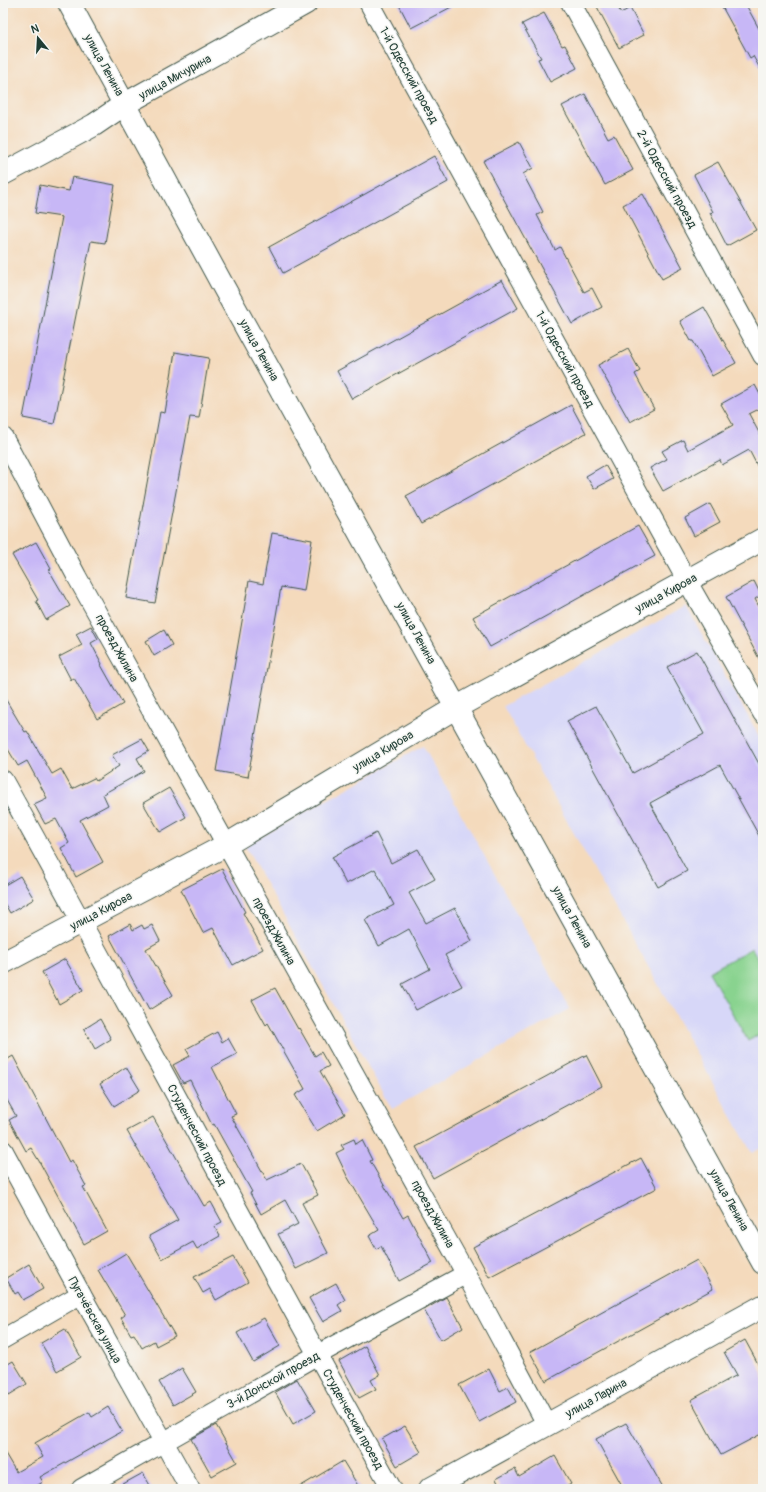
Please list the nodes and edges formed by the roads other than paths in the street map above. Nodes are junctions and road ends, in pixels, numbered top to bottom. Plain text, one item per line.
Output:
1 (69, 3) edge
2 (306, 3) edge
3 (369, 3) edge
4 (571, 3) edge
5 (125, 104) junction
6 (3, 174) edge
7 (763, 356) edge
8 (3, 437) edge
9 (763, 539) edge
10 (687, 581) junction
11 (457, 707) junction
12 (763, 714) edge
13 (3, 780) edge
14 (226, 845) junction
15 (82, 921) junction
16 (3, 963) edge
17 (4, 1156) edge
18 (763, 1262) edge
19 (466, 1274) junction
20 (81, 1294) junction
21 (763, 1306) edge
22 (3, 1339) edge
23 (317, 1355) junction
24 (547, 1425) junction
25 (163, 1442) junction
26 (81, 1489) edge
27 (190, 1489) edge
28 (392, 1489) edge
29 (430, 1489) edge

1 - 5 main road, улица Ленина
2 - 5 main road, улица Мичурина
3 - 10 street, 1-й Одесский проезд
4 - 7 street, 2-й Одесский проезд
5 - 6 main road, улица Мичурина
5 - 11 main road, улица Ленина
8 - 14 street, проезд Жилина
9 - 10 main road, улица Кирова
10 - 11 main road, улица Кирова
10 - 12 street, 1-й Одесский проезд
11 - 14 main road, улица Кирова
11 - 18 main road, улица Ленина
13 - 15 street, Студенческий проезд
14 - 15 main road, улица Кирова
14 - 19 street, проезд Жилина
15 - 16 main road, улица Кирова
15 - 23 street, Студенческий проезд
17 - 20 street, Пугачёвская улица
19 - 23 street, 3-й Донской проезд
19 - 24 street, проезд Жилина
20 - 22 street
20 - 25 street, Пугачёвская улица
21 - 24 main road, улица Ларина
23 - 25 street, 3-й Донской проезд
23 - 28 street, Студенческий проезд
24 - 29 main road, улица Ларина
25 - 26 street, 3-й Донской проезд
25 - 27 street, Пугачёвская улица

